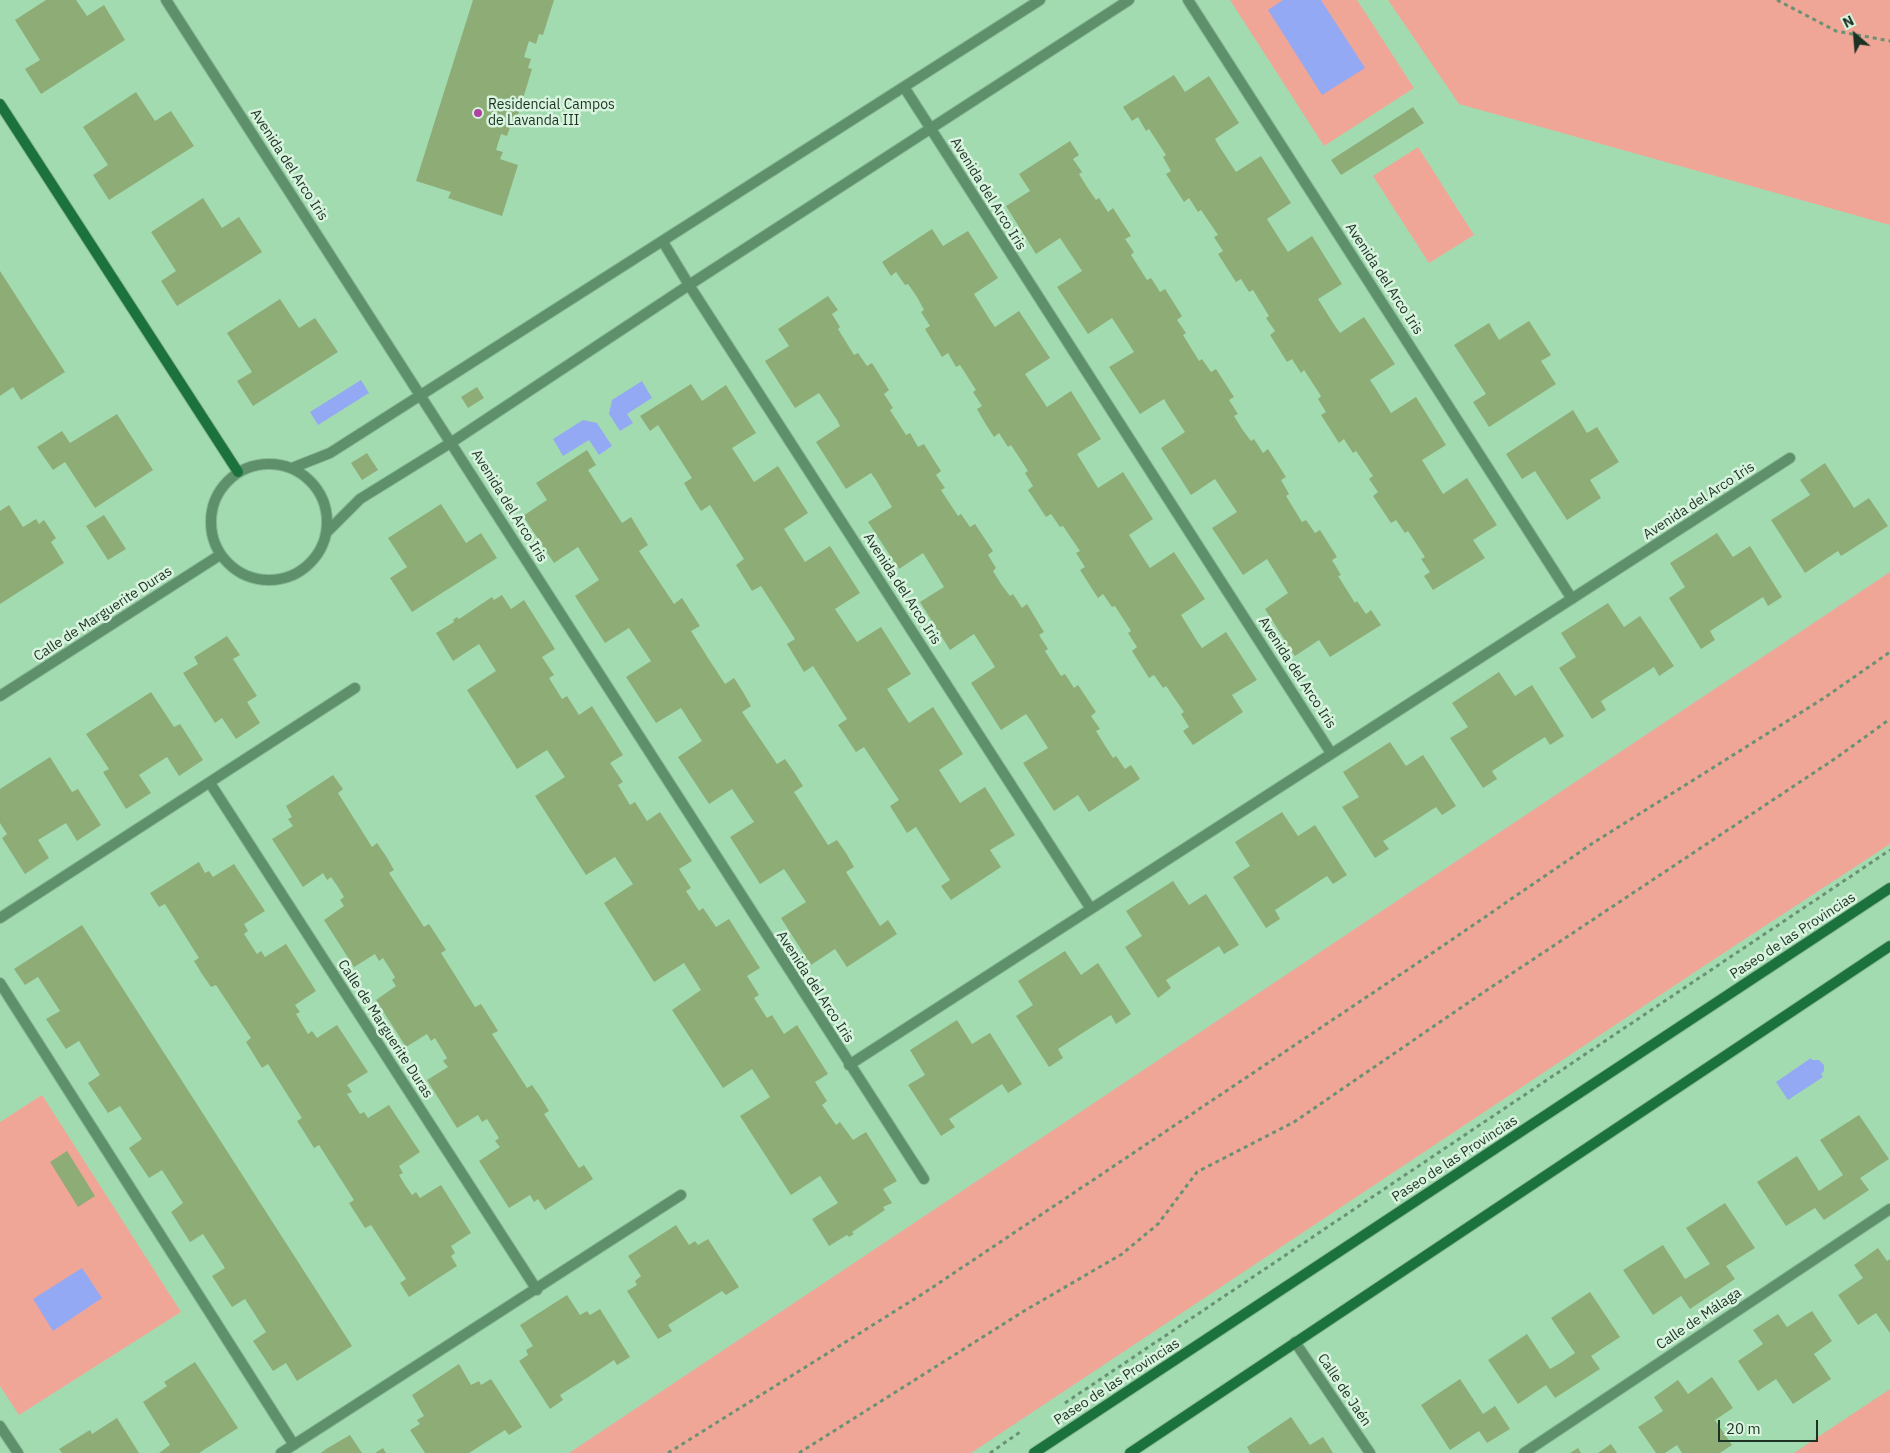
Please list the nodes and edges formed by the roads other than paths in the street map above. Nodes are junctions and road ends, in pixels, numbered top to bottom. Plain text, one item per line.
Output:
1 (166, 0) edge
2 (1040, 0) edge
3 (1130, 0) edge
4 (1188, 0) edge
5 (904, 87) junction
6 (0, 104) edge
7 (931, 129) junction
8 (663, 242) junction
9 (689, 285) junction
10 (421, 396) junction
11 (452, 442) junction
12 (1790, 458) dead end
13 (292, 468) junction
14 (238, 472) junction
15 (327, 532) junction
16 (220, 555) junction
17 (1572, 598) junction
18 (355, 688) dead end
19 (0, 696) edge
20 (1331, 753) junction
21 (210, 783) junction
22 (1890, 888) edge
23 (1091, 909) junction
24 (0, 918) edge
25 (1890, 946) edge
26 (0, 983) edge
27 (849, 1065) junction
28 (924, 1179) dead end
29 (681, 1196) dead end
30 (1890, 1209) edge
31 (537, 1290) junction
32 (1295, 1342) junction
33 (0, 1426) edge
34 (294, 1444) junction
35 (18, 1453) edge
36 (281, 1453) edge
37 (1034, 1453) edge
38 (1130, 1453) edge
39 (1370, 1453) edge
40 (1524, 1453) edge

1 - 10 street, Avenida del Arco Iris
2 - 5 street
3 - 7 street, Avenida del Arco Iris
4 - 17 street, Avenida del Arco Iris
5 - 7 street, Avenida del Arco Iris
5 - 8 street
6 - 14 street
7 - 9 street, Avenida del Arco Iris
7 - 20 street, Avenida del Arco Iris
8 - 9 street, Avenida del Arco Iris
8 - 10 street
9 - 11 street, Avenida del Arco Iris
9 - 23 street, Avenida del Arco Iris
10 - 11 street, Avenida del Arco Iris
10 - 13 street
11 - 15 street, Avenida del Arco Iris
11 - 27 street, Avenida del Arco Iris
12 - 17 street, Avenida del Arco Iris
13 - 14 street
13 - 15 street
14 - 16 street
15 - 16 street
16 - 19 street, Calle de Marguerite Duras
17 - 20 street, Avenida del Arco Iris
18 - 21 street
20 - 23 street, Avenida del Arco Iris
21 - 24 street
21 - 31 street, Calle de Marguerite Duras
22 - 37 street, Paseo de las Provincias
23 - 27 street, Avenida del Arco Iris
25 - 32 street
26 - 34 street
27 - 28 street, Avenida del Arco Iris
29 - 31 street
30 - 40 street, Calle de Málaga
31 - 34 street
32 - 38 street
32 - 39 street, Calle de Jaén
33 - 35 street
34 - 36 street

